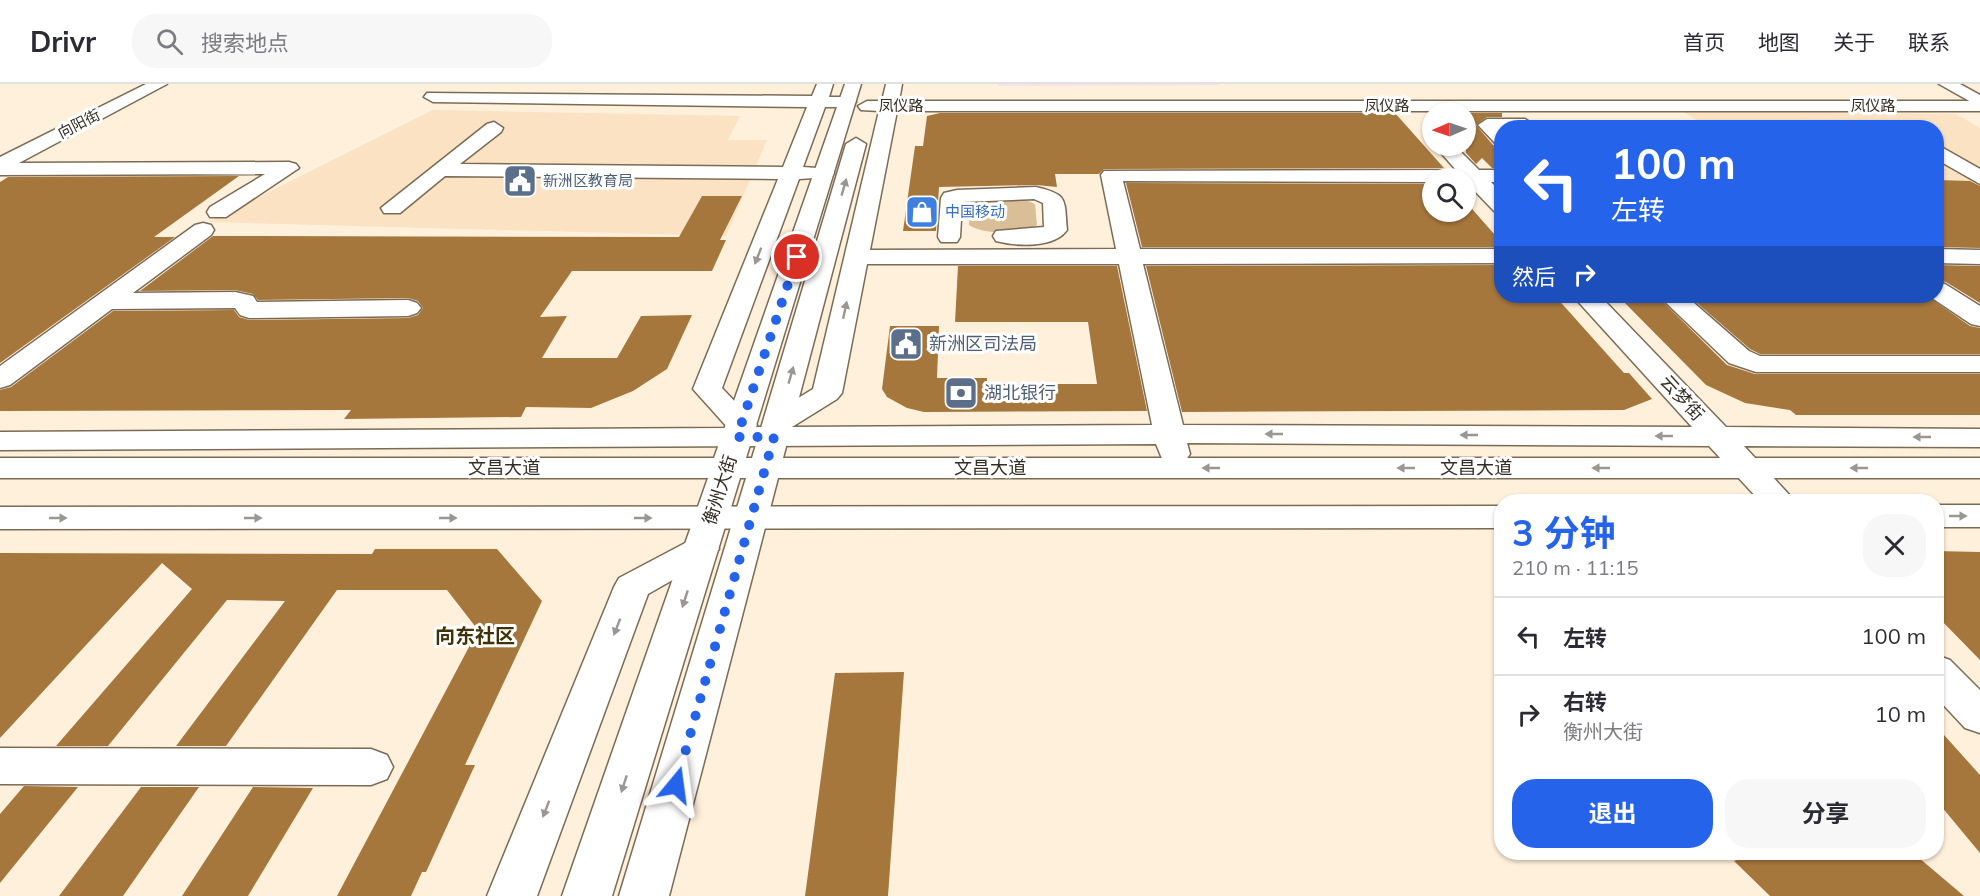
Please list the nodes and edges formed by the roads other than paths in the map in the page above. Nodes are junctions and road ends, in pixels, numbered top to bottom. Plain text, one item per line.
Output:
1 (159, 84) edge
2 (629, 84) edge
3 (1947, 84) edge
4 (1969, 84) edge
5 (1922, 90) dead end
6 (1980, 90) edge
7 (1394, 91) dead end
8 (858, 94) edge
9 (433, 98) dead end
10 (612, 100) junction
11 (1980, 104) edge
12 (1408, 106) junction
13 (1869, 106) junction
14 (1952, 106) junction
15 (1891, 120) edge
16 (1422, 121) edge
17 (1980, 122) edge
18 (1494, 125) edge
19 (494, 128) dead end
20 (1494, 132) edge
21 (0, 146) edge
22 (38, 146) junction
23 (1944, 155) edge
24 (1454, 156) edge
25 (0, 167) edge
26 (1466, 168) edge
27 (440, 170) junction
28 (790, 173) junction
29 (824, 173) junction
30 (1422, 176) edge
31 (1476, 176) edge
32 (1494, 176) edge
33 (1980, 177) edge
34 (1476, 179) edge
35 (1494, 198) edge
36 (392, 208) dead end
37 (950, 237) junction
38 (849, 244) junction
39 (1494, 256) edge
40 (1944, 256) edge
41 (1980, 256) edge
42 (1129, 257) junction
43 (1944, 294) edge
44 (106, 301) junction
45 (1593, 303) edge
46 (1680, 303) edge
47 (408, 308) dead end
48 (1980, 318) edge
49 (1980, 364) edge
50 (0, 379) edge
51 (776, 430) junction
52 (740, 431) junction
53 (1170, 435) junction
54 (1718, 436) junction
55 (1980, 438) edge
56 (0, 441) edge
57 (0, 468) edge
58 (1177, 468) junction
59 (1980, 468) edge
60 (1764, 486) edge
61 (0, 489) edge
62 (1980, 489) edge
63 (758, 491) junction
64 (715, 506) junction
65 (1944, 516) edge
66 (1980, 516) edge
67 (1494, 517) edge
68 (0, 518) edge
69 (1944, 679) edge
70 (1980, 717) edge
71 (0, 766) edge
72 (371, 767) dead end
73 (512, 896) edge
74 (587, 896) edge
75 (644, 896) edge

1 - 22 main road, 向阳街
2 - 10 main road
3 - 11 main road
4 - 6 main road
5 - 14 main road
7 - 12 main road
8 - 10 main road, 凤仪路
8 - 12 main road, 凤仪路
8 - 28 main road
8 - 29 main road, 衡州大街
38 -> 8 main road, 衡州大街
9 - 10 main road, 凤仪路
11 - 14 main road, 凤仪路
12 - 13 main road, 凤仪路
12 - 16 main road
13 - 14 main road, 凤仪路
13 - 15 main road
14 - 17 main road
18 - 20 main road
19 - 27 main road
21 - 22 main road
22 - 25 main road, 向阳街
23 - 33 main road
24 - 26 main road
25 - 44 main road
27 - 28 main road
27 - 36 main road
28 - 29 main road
28 -> 52 main road
29 - 52 main road, 衡州大街
30 - 42 main road
31 - 32 main road
34 - 35 main road
37 - 37 main road
37 - 38 main road
38 - 42 main road
51 -> 38 main road, 衡州大街
39 - 42 main road
40 - 41 main road
42 - 53 main road
43 - 48 main road
44 - 47 main road
44 - 50 main road
45 - 54 main road, 云梦街
46 - 49 main road
51 - 52 main road
51 - 53 main road
51 - 63 main road, 衡州大街
52 - 56 main road
52 - 64 main road, 衡州大街
54 -> 53 main road
53 - 58 main road
55 -> 54 main road
54 - 60 main road, 云梦街
57 - 64 main road, 文昌大道
60 -> 58 main road, 文昌大道
58 - 63 main road, 文昌大道
59 -> 60 main road, 文昌大道
60 - 62 main road, 文昌大道
60 - 63 main road, 文昌大道
61 - 64 main road, 文昌大道
63 - 64 main road
63 - 64 main road, 文昌大道
63 - 67 main road
63 - 75 main road, 衡州大街
68 -> 64 main road
64 -> 73 main road
64 -> 74 main road, 衡州大街
65 -> 66 main road
69 - 70 main road
71 - 72 main road

